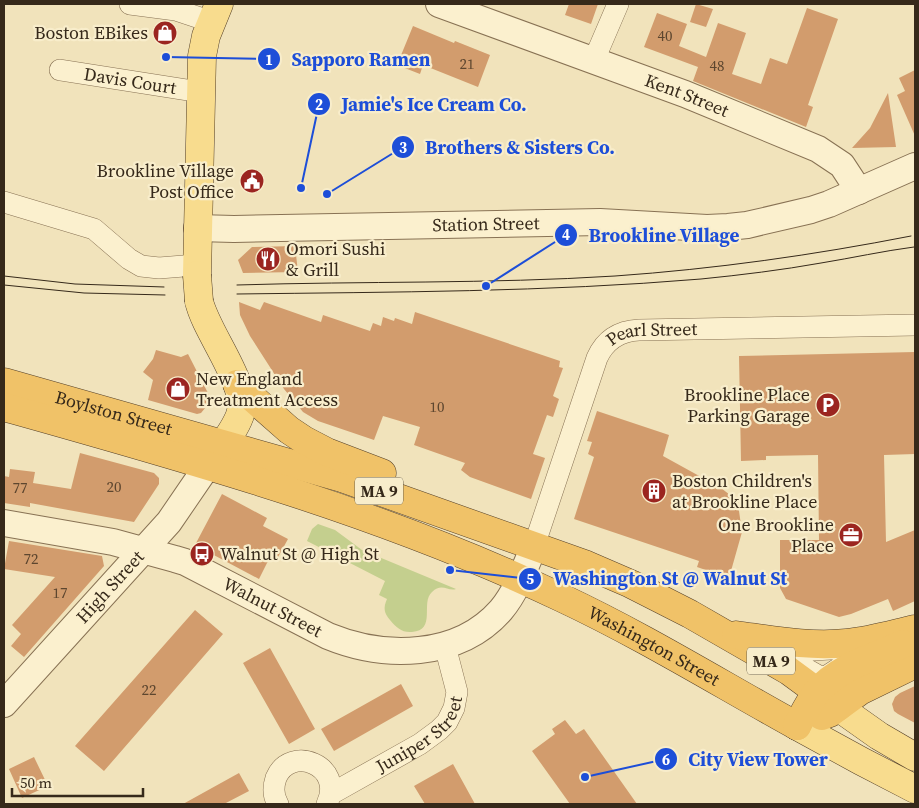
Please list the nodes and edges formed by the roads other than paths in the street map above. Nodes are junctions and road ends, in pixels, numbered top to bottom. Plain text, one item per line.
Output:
1 (130, 4) edge
2 (439, 4) edge
3 (618, 4) edge
4 (216, 13) edge
5 (594, 60) junction
6 (60, 70) dead end
7 (200, 92) junction
8 (915, 166) edge
9 (860, 191) junction
10 (4, 202) edge
11 (197, 228) junction
12 (197, 280) junction
13 (915, 325) edge
14 (4, 382) edge
15 (237, 384) junction
16 (4, 407) edge
17 (215, 454) junction
18 (4, 523) edge
19 (534, 546) junction
20 (144, 549) junction
21 (520, 579) junction
22 (915, 629) edge
23 (722, 633) junction
24 (915, 638) edge
25 (445, 646) junction
26 (915, 664) edge
27 (828, 700) junction
28 (4, 704) edge
29 (797, 726) junction
30 (915, 757) edge
31 (915, 789) edge
32 (329, 799) edge
33 (278, 804) edge

1 - 4 street
2 - 5 street, Kent Street
3 - 5 street
4 - 7 main road
5 - 9 street, Kent Street
6 - 7 street, Davis Court
7 - 11 main road
8 - 9 street
9 - 11 street, Station Street
10 - 12 street
11 - 12 main road
12 - 15 main road
13 - 19 street, Pearl Street
14 - 17 highway, Boylston Street / MA 9
15 - 17 main road
15 - 19 highway
16 - 17 highway, Boylston Street / MA 9
17 - 19 highway, MA 9
17 - 20 street, High Street
17 - 21 highway, Washington Street / MA 9
18 - 20 street, Walnut Street
19 - 21 street, Walnut Street
19 - 23 highway, MA 9
20 - 25 street, Walnut Street
20 - 28 street, High Street
21 - 25 street, Walnut Street
21 - 29 highway, Washington Street / MA 9
22 - 23 highway
23 - 27 highway, MA 9
24 - 27 highway
25 - 32 street, Juniper Street
26 - 27 highway
27 - 29 highway
27 - 30 main road, MA 9
29 - 31 main road, Washington Street / MA 9
32 - 33 street

